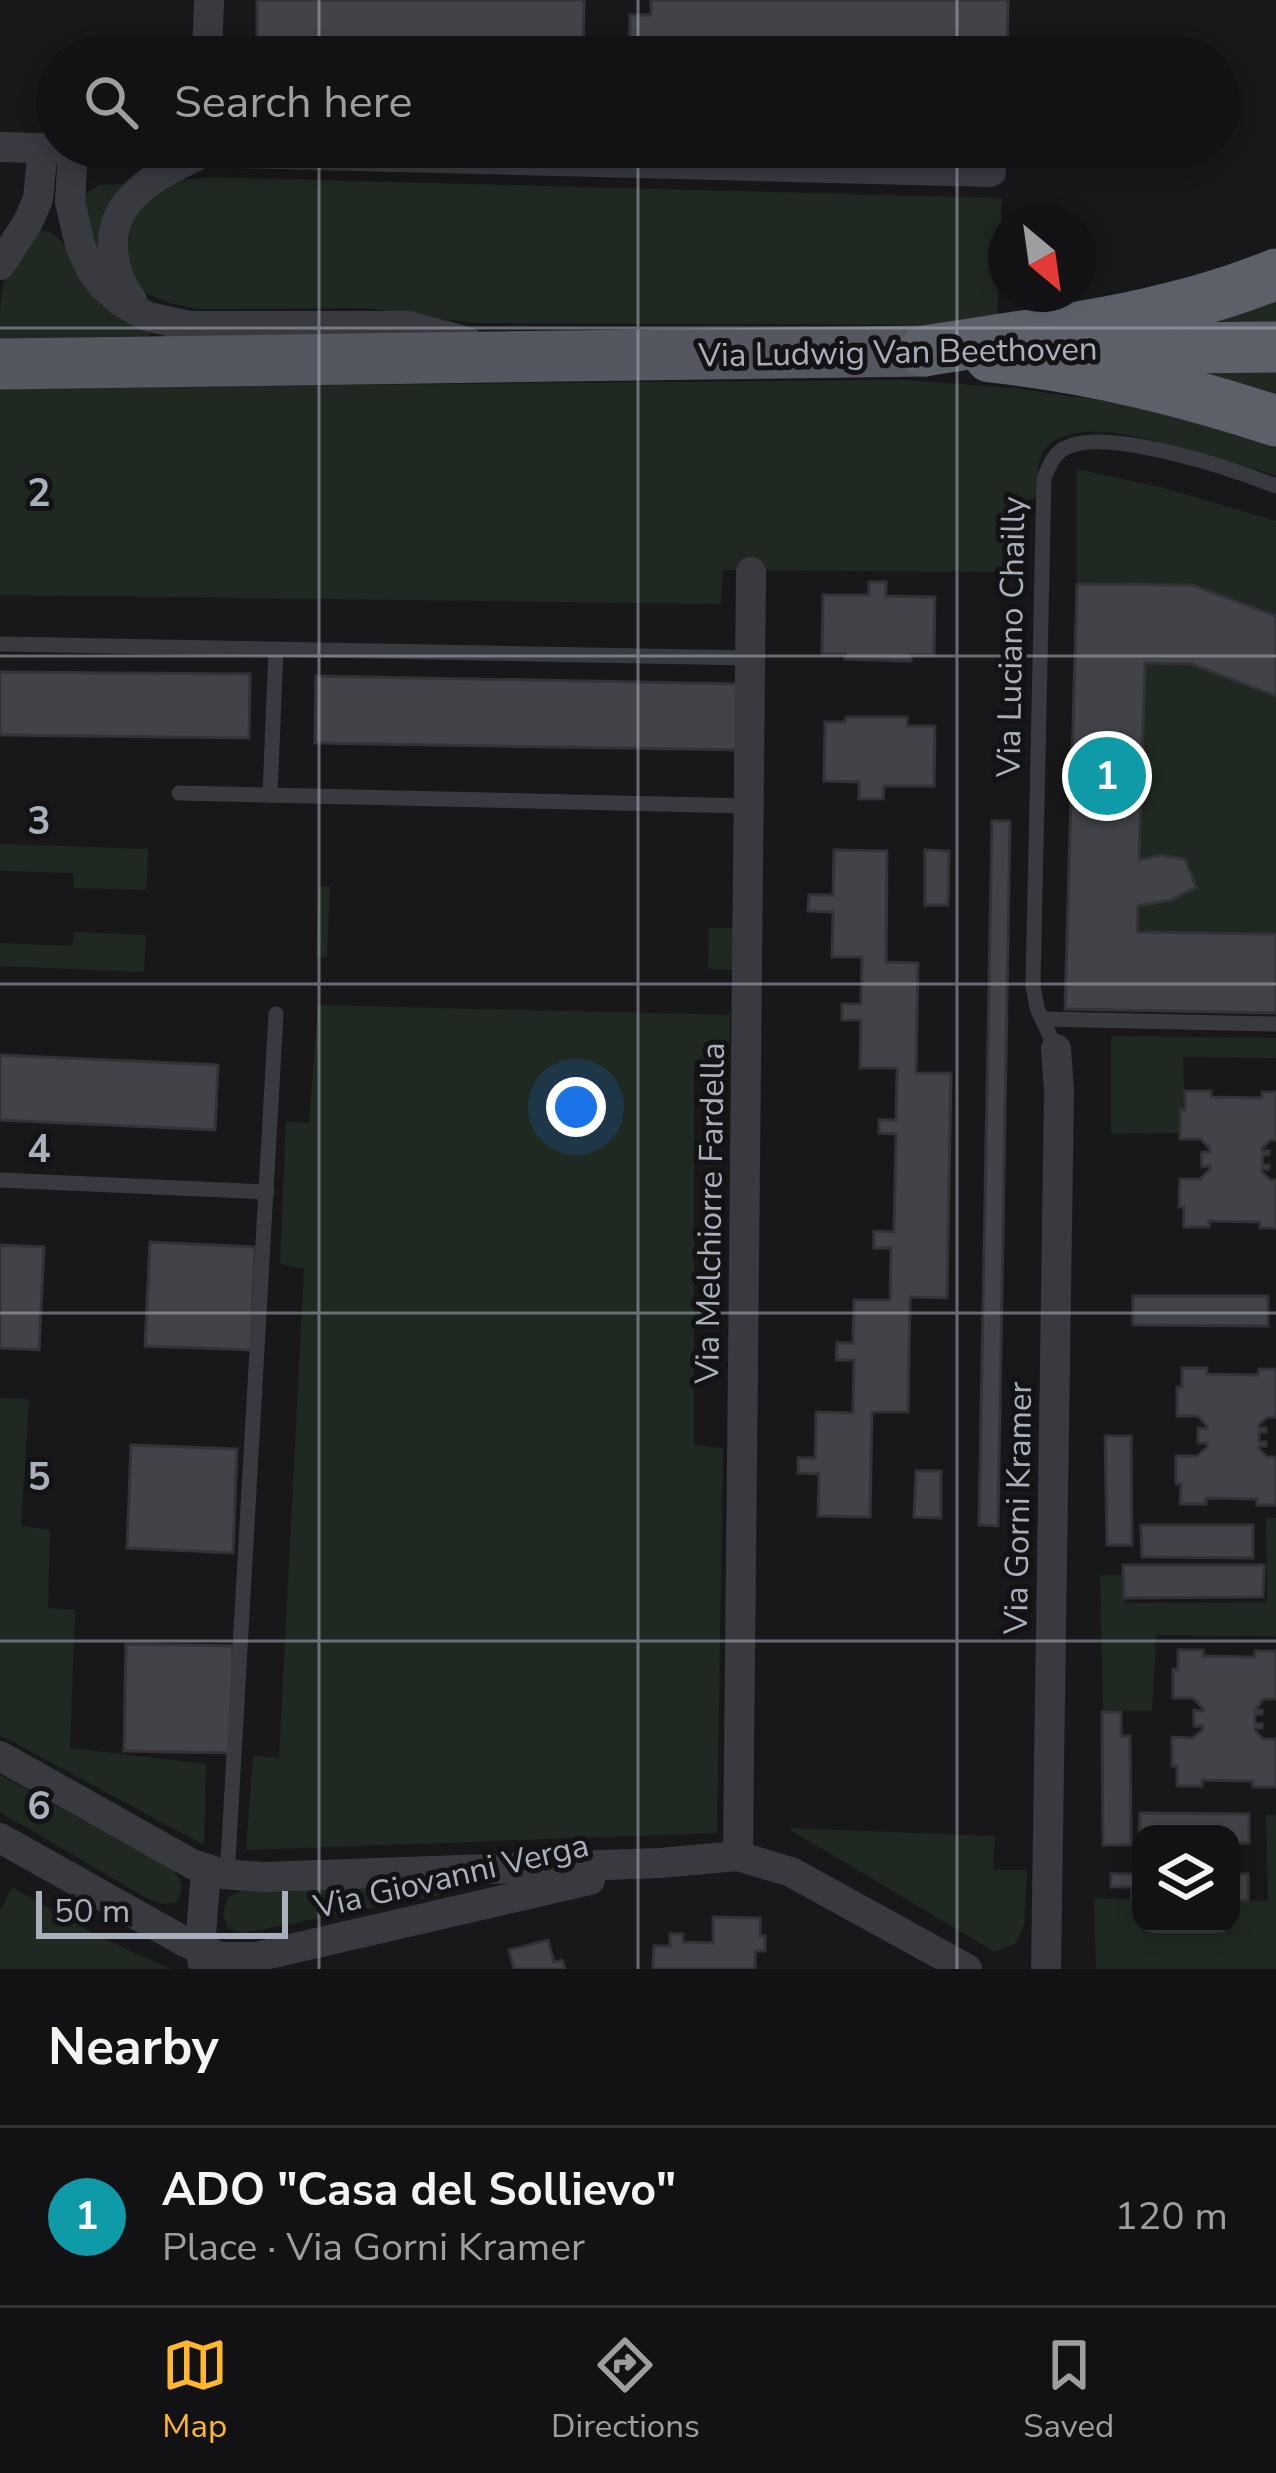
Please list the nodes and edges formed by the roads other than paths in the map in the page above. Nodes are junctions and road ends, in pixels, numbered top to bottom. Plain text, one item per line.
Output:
1 (209, 0) edge
2 (208, 36) edge
3 (0, 147) edge
4 (36, 148) edge
5 (50, 168) edge
6 (62, 168) edge
7 (173, 168) edge
8 (848, 168) edge
9 (991, 172) dead end
10 (0, 265) edge
11 (1276, 274) edge
12 (146, 316) junction
13 (1276, 346) edge
14 (924, 351) junction
15 (520, 357) junction
16 (0, 364) edge
17 (1276, 421) edge
18 (1276, 486) edge
19 (751, 572) dead end
20 (0, 644) edge
21 (275, 649) junction
22 (750, 658) junction
23 (179, 793) dead end
24 (270, 795) junction
25 (749, 806) junction
26 (277, 1014) dead end
27 (1043, 1019) junction
28 (1276, 1024) edge
29 (1056, 1049) joint
30 (0, 1180) edge
31 (266, 1192) junction
32 (0, 1756) edge
33 (0, 1838) edge
34 (738, 1856) junction
35 (660, 1863) junction
36 (214, 1872) junction
37 (202, 1959) edge
38 (968, 1969) edge
39 (1046, 1969) edge

1 - 2 street
3 - 4 street
5 - 10 street
6 - 12 street, Via Ludwig Van Beethoven
7 - 12 street
8 - 9 street
11 - 14 highway
12 - 15 street, Via Ludwig Van Beethoven
13 - 14 highway, Via Ludwig Van Beethoven
14 - 15 main road, Via Ludwig Van Beethoven
14 - 17 highway
15 - 16 main road, Via Ludwig Van Beethoven
18 - 27 lane, Via Luciano Chailly
19 - 22 street, Via Melchiorre Fardella
20 - 21 lane
21 - 22 lane
21 - 24 lane
22 - 25 street, Via Melchiorre Fardella
23 - 24 lane
24 - 25 lane
25 - 34 street, Via Melchiorre Fardella
26 - 31 lane
27 - 28 lane
27 - 29 lane, Via Luciano Chailly
29 - 39 street, Via Gorni Kramer
30 - 31 lane
31 - 36 lane
32 - 36 street, Via Giovanni Verga
33 - 37 street, Via Giovanni Verga
34 - 35 street, Via Giovanni Verga
34 - 38 street, Via Giovanni Verga
35 - 36 street, Via Giovanni Verga
35 - 37 street, Via Giovanni Verga
36 - 37 street

